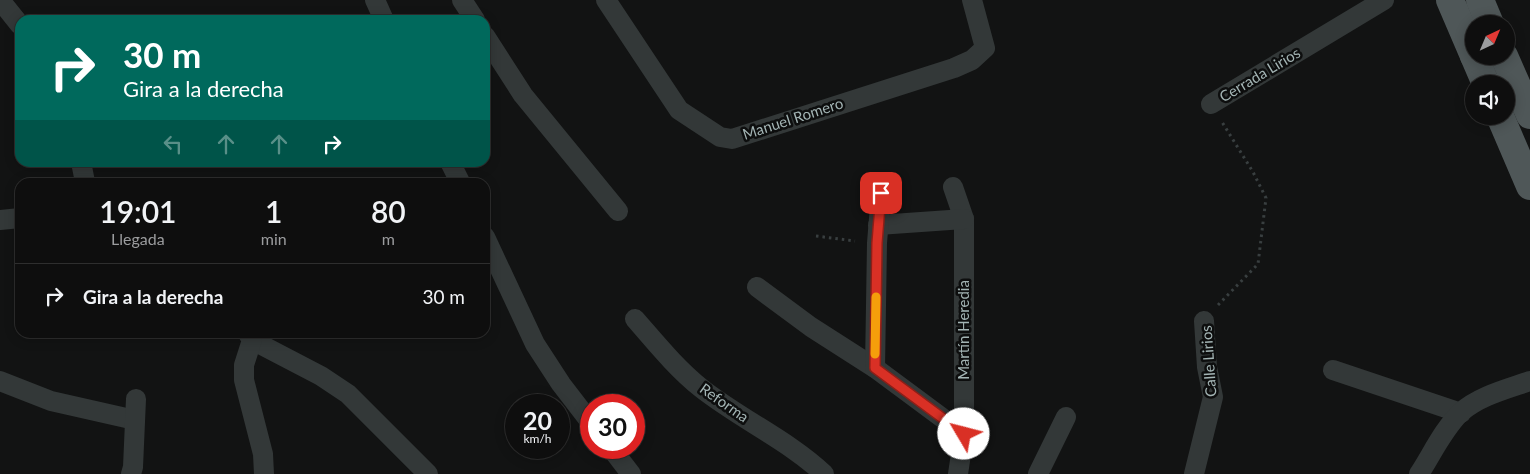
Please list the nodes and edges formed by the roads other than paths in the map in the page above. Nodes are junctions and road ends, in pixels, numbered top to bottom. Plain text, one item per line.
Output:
1 (0, 0) edge
2 (374, 0) edge
3 (462, 0) edge
4 (972, 0) edge
5 (1384, 0) edge
6 (1450, 0) edge
7 (1480, 0) edge
8 (614, 2) edge
9 (382, 15) edge
10 (472, 15) edge
11 (1486, 15) edge
12 (15, 20) edge
13 (1465, 35) edge
14 (490, 44) edge
15 (1508, 65) edge
16 (1211, 104) road end
17 (1530, 115) edge
18 (1504, 125) edge
19 (1530, 186) edge
20 (953, 187) dead end
21 (881, 193) dead end
22 (618, 211) dead end
23 (15, 218) edge
24 (964, 219) junction
25 (0, 220) edge
26 (878, 234) junction
27 (490, 248) edge
28 (757, 287) dead end
29 (635, 319) dead end
30 (1204, 321) road end
31 (250, 338) edge
32 (254, 338) edge
33 (875, 368) junction
34 (1333, 370) dead end
35 (0, 381) edge
36 (1530, 382) edge
37 (136, 399) dead end
38 (580, 409) edge
39 (1461, 413) junction
40 (1066, 417) dead end
41 (135, 420) junction
42 (964, 434) junction
43 (619, 459) edge
44 (131, 474) edge
45 (264, 474) edge
46 (428, 474) edge
47 (632, 474) edge
48 (824, 474) edge
49 (958, 474) edge
50 (1038, 474) edge
51 (1194, 474) edge
52 (1420, 474) edge

1 - 12 street
2 - 9 street
3 - 10 street
4 - 8 street, Manuel Romero
5 - 16 street, Cerrada Lirios
6 - 13 main road
7 - 11 main road
14 - 22 street
15 - 17 main road
18 - 19 main road
20 - 24 street, Martín Heredia
21 - 26 street
23 - 25 street
24 - 26 street
24 - 42 street, Martín Heredia
26 - 33 street
27 - 38 street
28 - 33 street
29 - 48 street, Reforma
30 - 51 street, Calle Lirios
31 - 45 street
32 - 46 street
33 - 42 street
34 - 39 street
35 - 41 street
36 - 39 street
37 - 41 street
39 - 52 street
40 - 50 street
41 - 44 street
42 - 49 street, Martín Heredia
43 - 47 street

